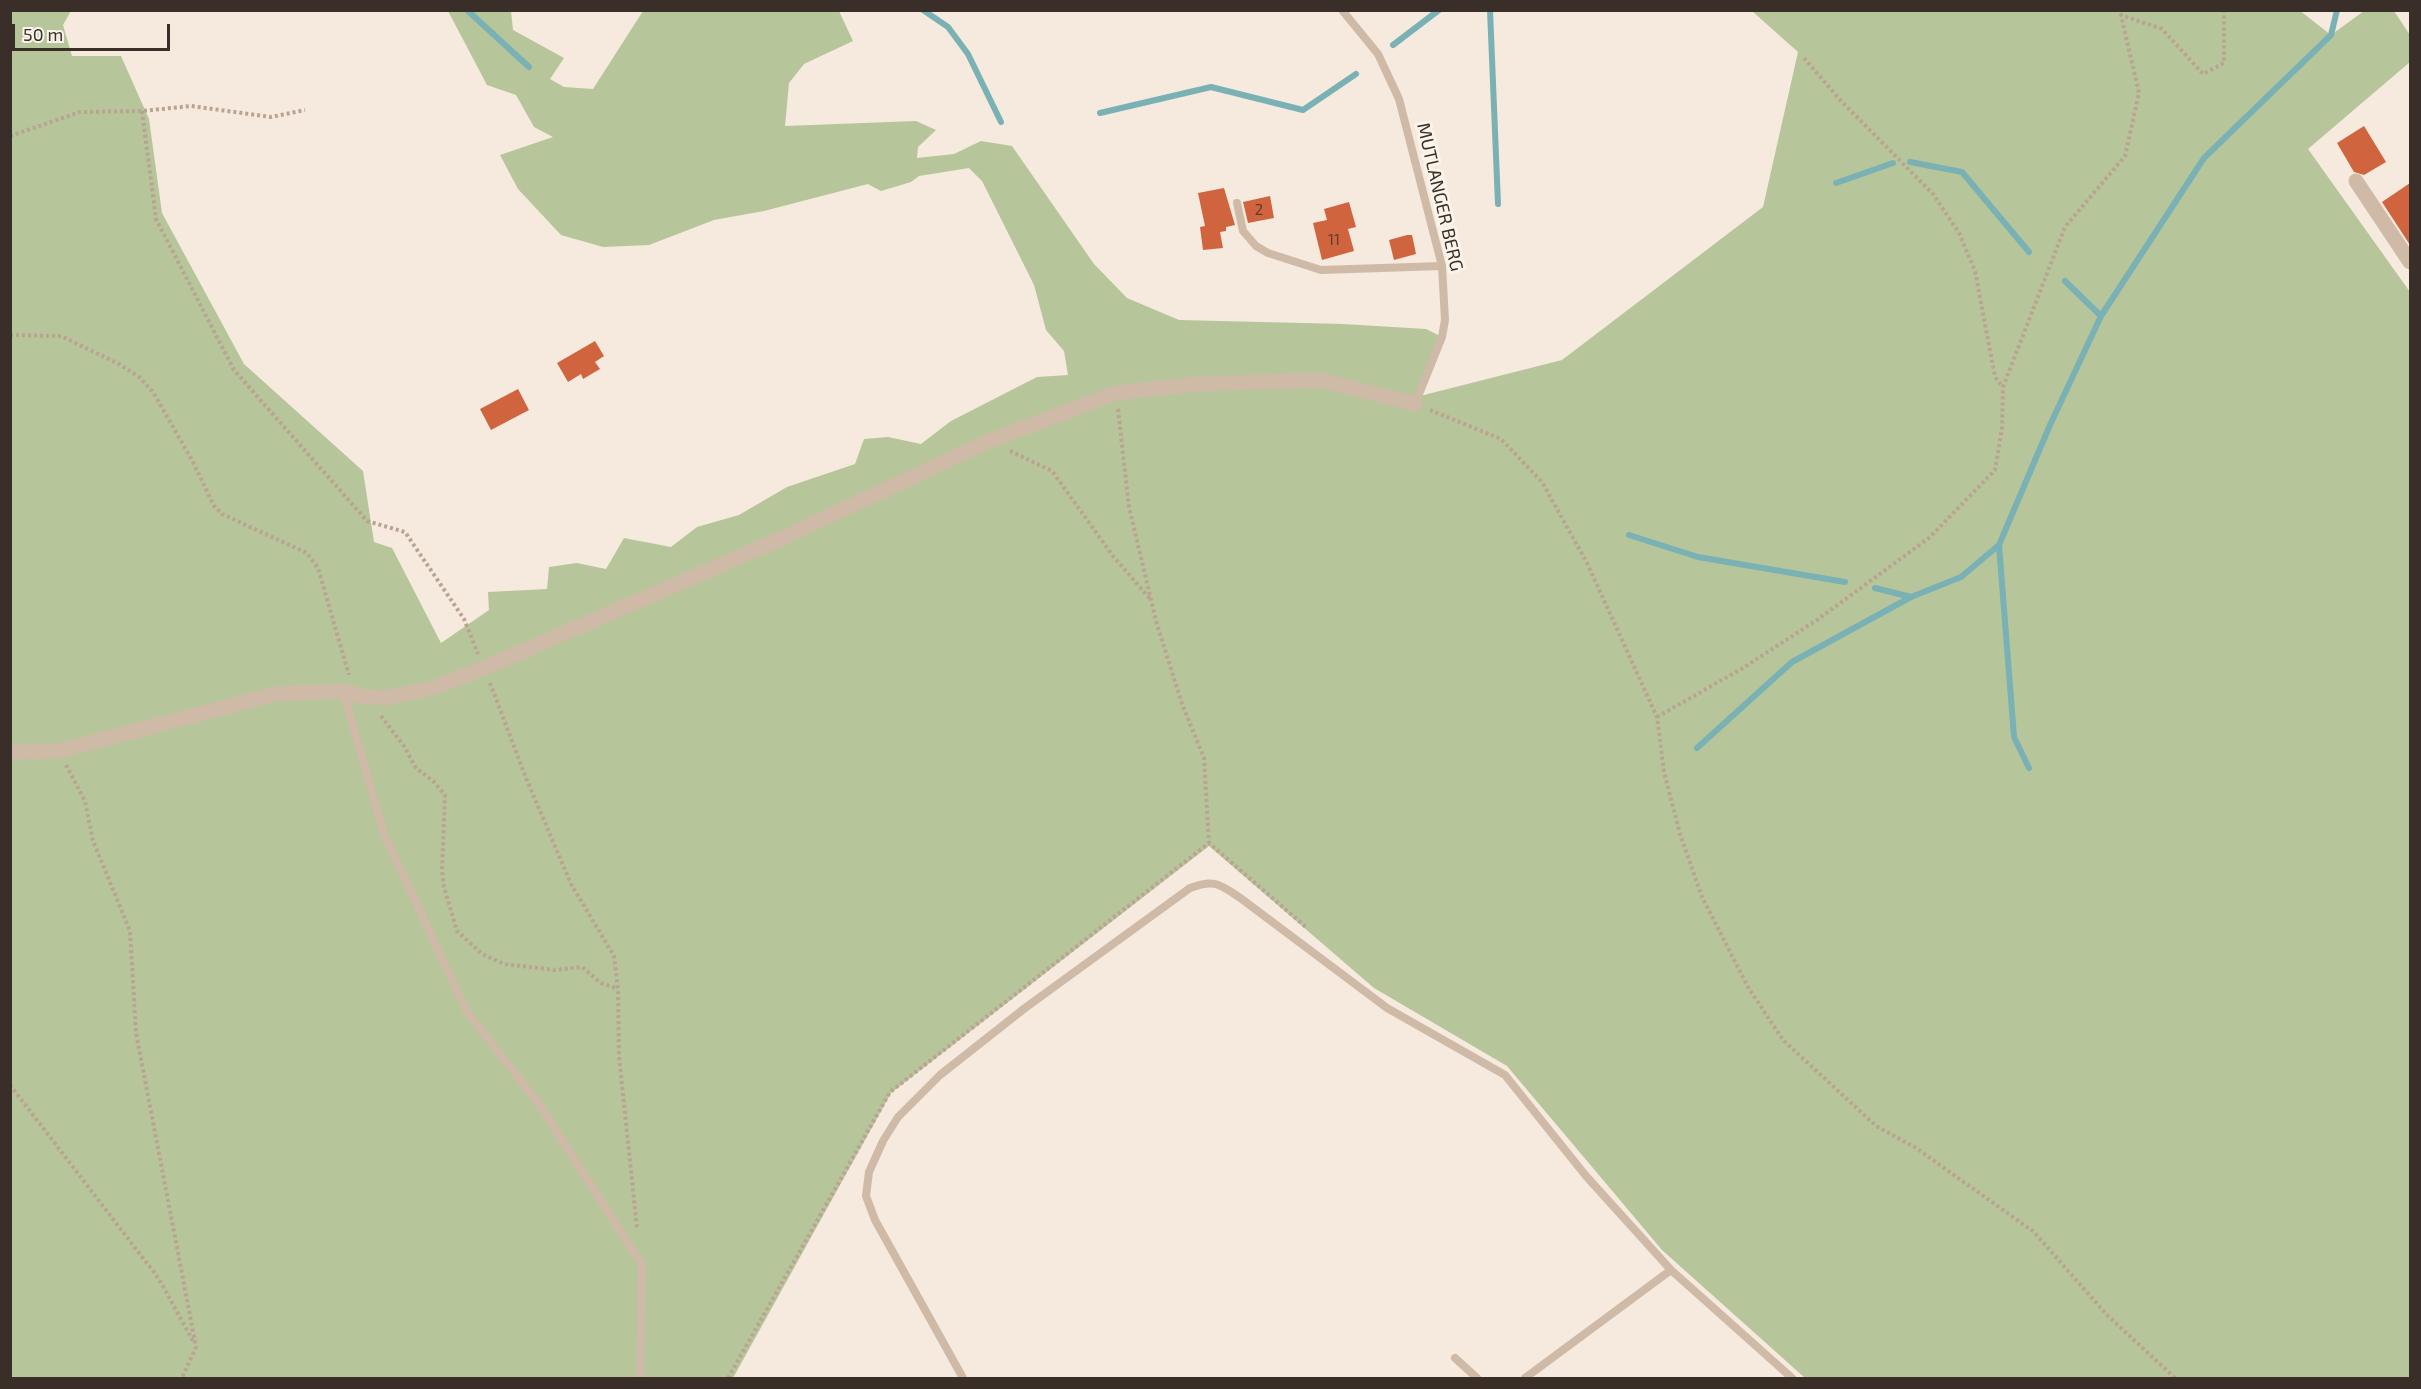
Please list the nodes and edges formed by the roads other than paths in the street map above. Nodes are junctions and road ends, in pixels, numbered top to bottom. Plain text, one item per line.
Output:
1 (1342, 10) edge
2 (2356, 181) dead end
3 (1237, 203) dead end
4 (2410, 262) edge
5 (1442, 266) junction
6 (1415, 404) joint
7 (343, 691) junction
8 (10, 752) edge
9 (1671, 1270) junction
10 (1455, 1358) dead end
11 (640, 1378) edge
12 (963, 1378) edge
13 (1477, 1378) edge
14 (1525, 1378) edge
15 (1792, 1378) edge

1 - 5 lane, MUTLANGER BERG
2 - 4 street
3 - 5 lane
5 - 6 lane, MUTLANGER BERG
6 - 7 street
7 - 8 street
7 - 11 lane
9 - 12 lane
9 - 14 lane
9 - 15 lane
10 - 13 lane

